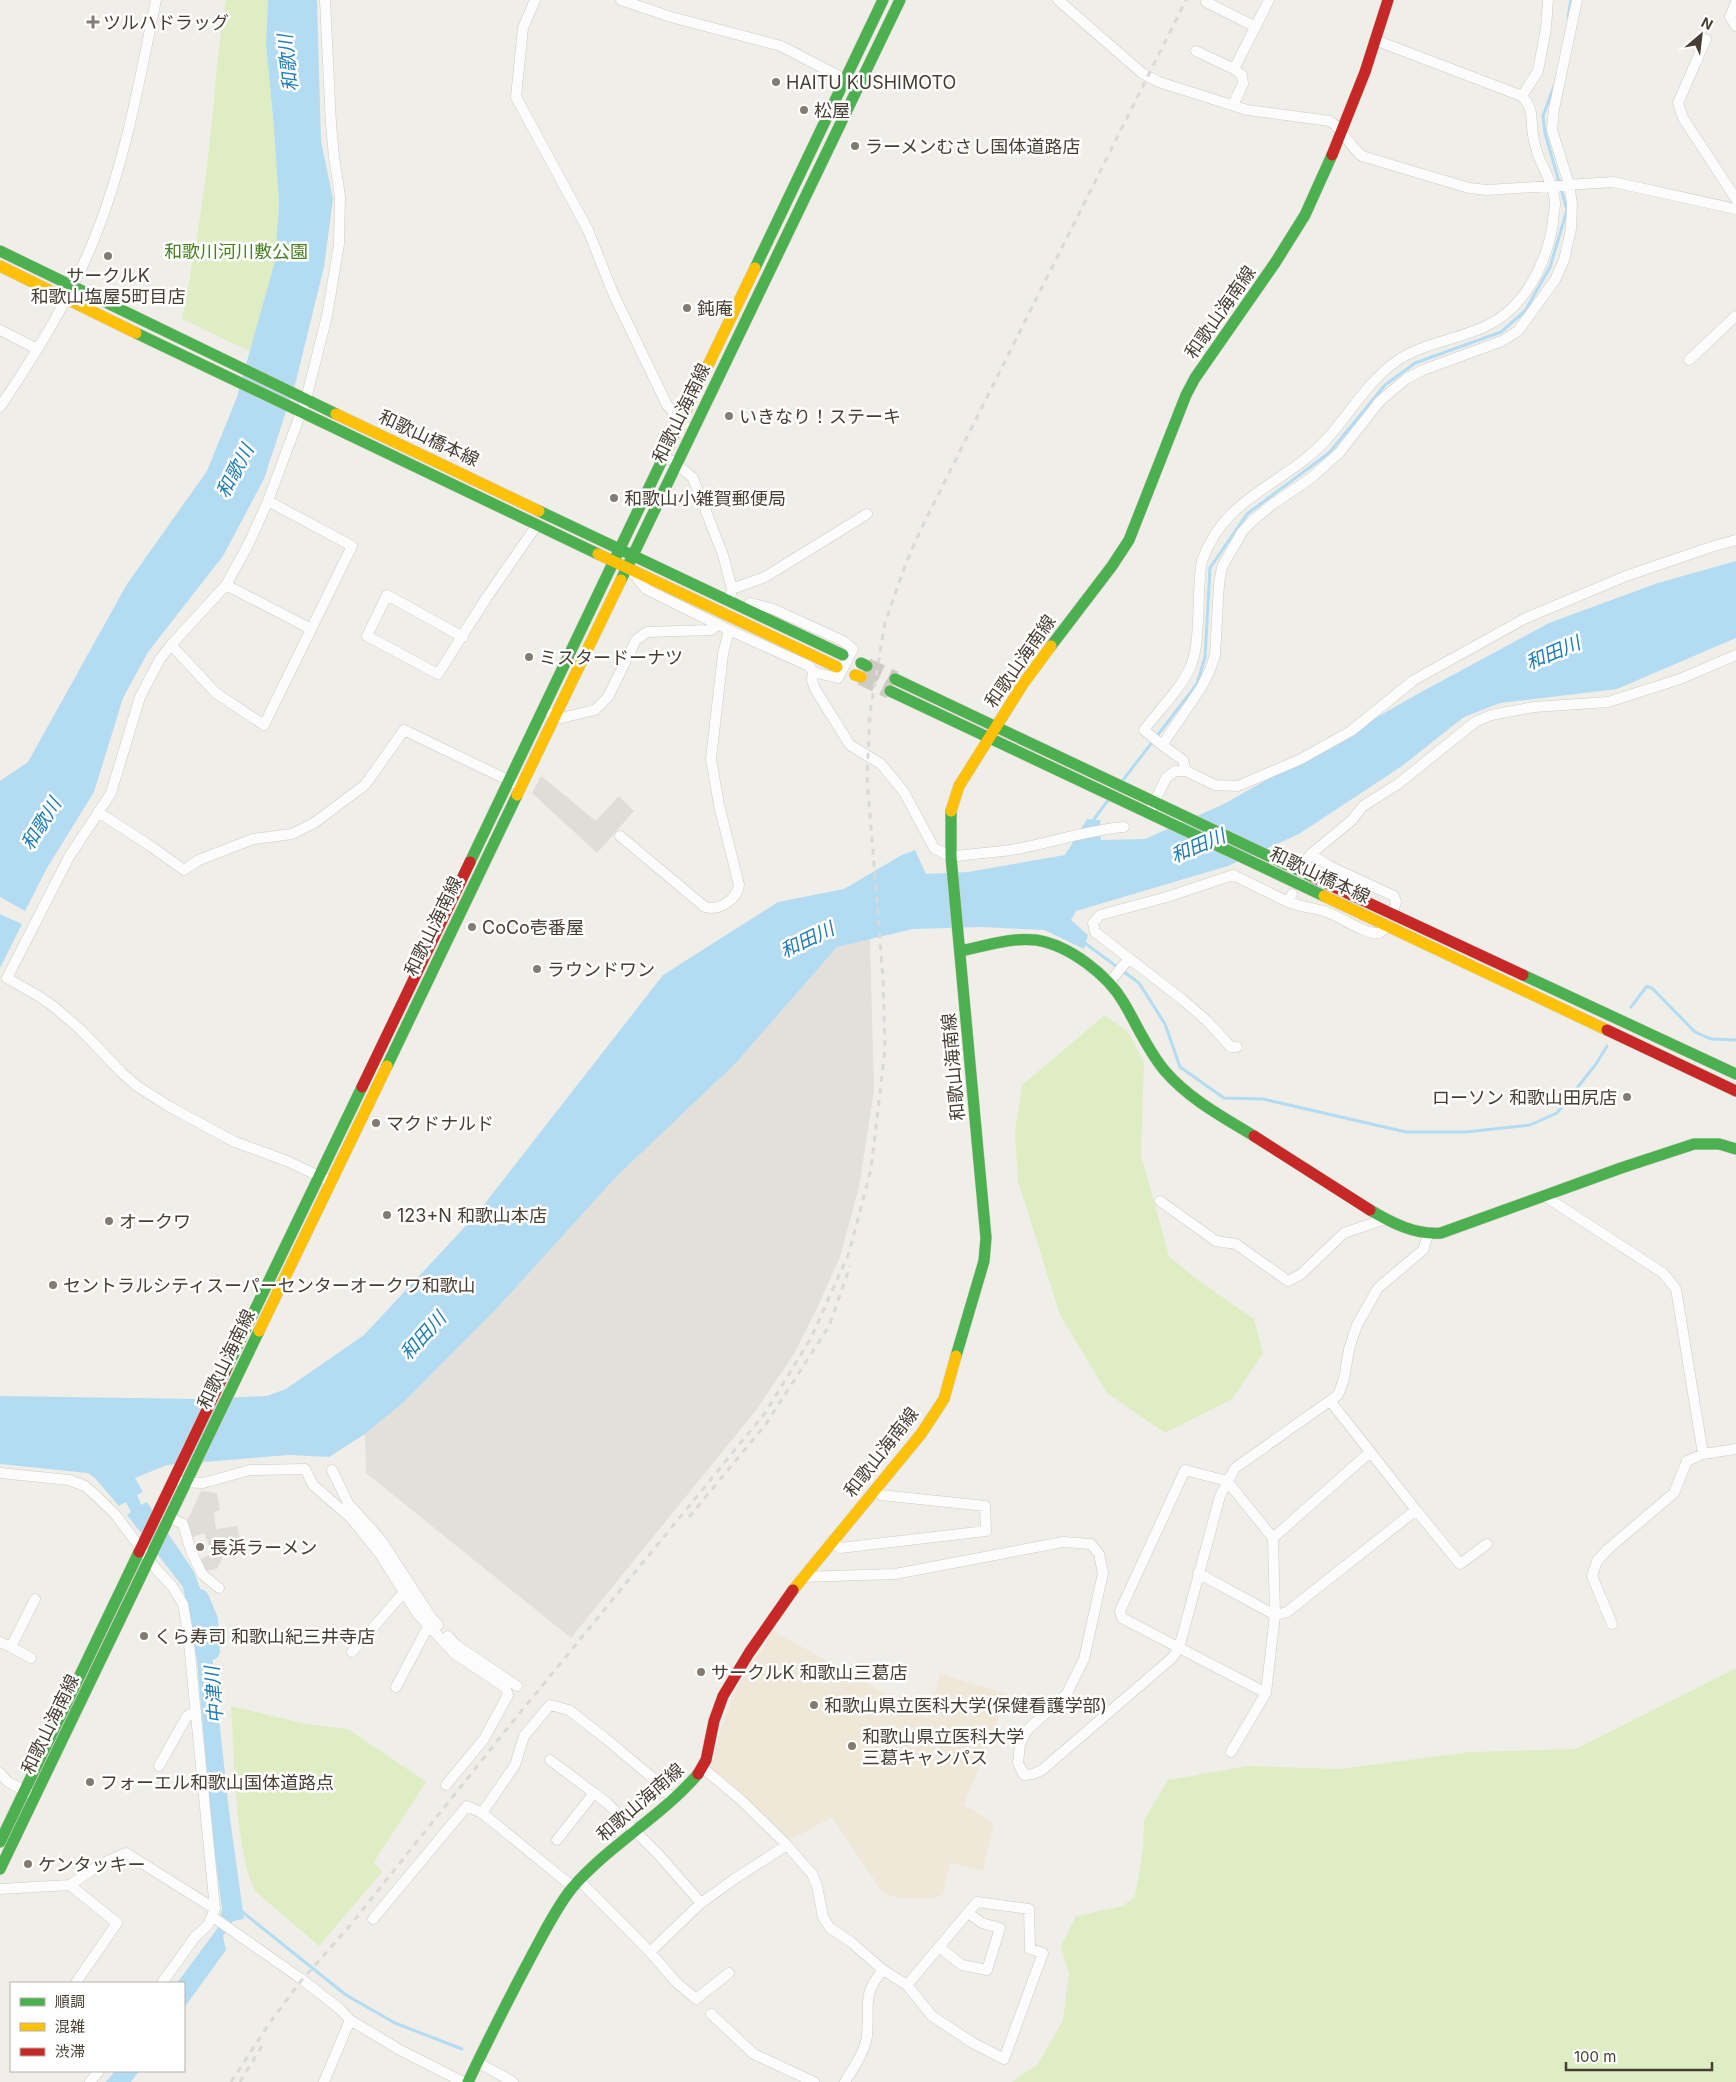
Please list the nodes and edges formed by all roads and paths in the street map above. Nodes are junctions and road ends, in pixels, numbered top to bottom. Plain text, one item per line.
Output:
1 (156, 0) edge
2 (325, 0) edge
3 (535, 0) edge
4 (621, 0) edge
5 (883, 0) edge
6 (900, 0) edge
7 (1058, 0) edge
8 (1269, 0) edge
9 (1388, 0) edge
10 (1548, 0) edge
11 (1577, 0) edge
12 (1206, 2) dead end
13 (1736, 2) edge
14 (1256, 26) junction
15 (1736, 26) edge
16 (1706, 39) dead end
17 (1376, 40) junction
18 (1196, 51) dead end
19 (1234, 69) junction
20 (845, 79) junction
21 (858, 86) junction
22 (1522, 96) junction
23 (1233, 105) junction
24 (1341, 131) junction
25 (1569, 184) junction
26 (1551, 185) junction
27 (1736, 199) edge
28 (1736, 209) edge
29 (0, 251) edge
30 (0, 266) edge
31 (72, 286) junction
32 (67, 298) junction
33 (1736, 316) edge
34 (0, 330) edge
35 (37, 348) junction
36 (1689, 360) dead end
37 (303, 398) junction
38 (0, 408) edge
39 (298, 411) junction
40 (681, 423) junction
41 (693, 428) junction
42 (662, 456) junction
43 (676, 463) junction
44 (268, 501) junction
45 (868, 514) dead end
46 (537, 525) junction
47 (1736, 540) edge
48 (619, 547) junction
49 (633, 554) junction
50 (613, 560) junction
51 (627, 567) junction
52 (226, 585) junction
53 (731, 592) junction
54 (718, 624) junction
55 (311, 629) junction
56 (729, 630) junction
57 (463, 638) junction
58 (170, 645) junction
59 (843, 655) dead end
60 (1736, 655) edge
61 (838, 667) dead end
62 (814, 672) junction
63 (895, 679) tunnel mouth
64 (890, 691) tunnel mouth
65 (544, 710) junction
66 (555, 716) junction
67 (996, 727) junction
68 (989, 738) junction
69 (1162, 745) junction
70 (1186, 771) junction
71 (514, 784) junction
72 (1154, 802) junction
73 (98, 812) junction
74 (1150, 814) junction
75 (1124, 827) dead end
76 (620, 836) dead end
77 (952, 861) junction
78 (1392, 914) junction
79 (1387, 926) junction
80 (961, 951) junction
81 (1126, 961) junction
82 (1112, 978) junction
83 (1237, 1047) dead end
84 (1736, 1074) edge
85 (1736, 1091) edge
86 (1736, 1149) edge
87 (319, 1177) junction
88 (330, 1182) junction
89 (1546, 1197) junction
90 (1160, 1200) dead end
91 (1385, 1219) junction
92 (1428, 1235) junction
93 (1331, 1402) junction
94 (1736, 1449) edge
95 (1370, 1452) junction
96 (1703, 1454) junction
97 (332, 1470) dead end
98 (0, 1473) edge
99 (176, 1477) junction
100 (189, 1478) junction
101 (1227, 1481) junction
102 (875, 1490) junction
103 (1416, 1510) junction
104 (168, 1518) junction
105 (1273, 1538) junction
106 (831, 1542) junction
107 (1487, 1544) dead end
108 (146, 1550) junction
109 (1198, 1573) junction
110 (802, 1577) junction
111 (219, 1588) dead end
112 (404, 1592) junction
113 (35, 1599) dead end
114 (1275, 1615) junction
115 (1612, 1624) dead end
116 (429, 1626) junction
117 (0, 1642) edge
118 (11, 1647) junction
119 (1179, 1648) junction
120 (352, 1652) dead end
121 (31, 1658) dead end
122 (396, 1686) dead end
123 (517, 1686) dead end
124 (1266, 1693) junction
125 (196, 1711) junction
126 (1231, 1752) dead end
127 (550, 1760) dead end
128 (159, 1766) dead end
129 (703, 1768) junction
130 (0, 1773) edge
131 (446, 1786) dead end
132 (594, 1793) junction
133 (30, 1794) junction
134 (672, 1799) junction
135 (482, 1813) junction
136 (633, 1830) junction
137 (557, 1840) dead end
138 (0, 1842) edge
139 (787, 1845) junction
140 (0, 1869) edge
141 (576, 1884) junction
142 (70, 1885) junction
143 (0, 1889) edge
144 (701, 1903) junction
145 (968, 1913) junction
146 (215, 1915) junction
147 (374, 1919) dead end
148 (939, 1947) junction
149 (650, 1952) junction
150 (883, 1970) junction
151 (729, 1973) dead end
152 (77, 1981) dead end
153 (163, 1982) edge
154 (906, 1986) junction
155 (711, 2014) dead end
156 (350, 2020) junction
157 (477, 2062) junction
158 (98, 2072) edge
159 (849, 2081) edge
160 (90, 2082) edge
161 (324, 2082) edge
162 (463, 2082) edge
163 (468, 2082) edge
164 (513, 2082) edge
165 (814, 2082) edge

1 - 31 street
2 - 37 street
3 - 40 street
4 - 20 street
5 - 20 main road, 和歌山海南線
6 - 21 main road, 和歌山海南線
7 - 23 street
8 - 14 street
9 - 17 main road, 和歌山海南線
10 - 22 street
11 - 25 street
12 - 14 street
13 - 15 street
14 - 19 street
16 - 27 street
17 - 22 street
17 - 24 main road, 和歌山海南線
18 - 19 street
19 - 23 street
20 - 21 street
20 - 40 main road, 和歌山海南線
21 - 41 main road, 和歌山海南線
22 - 26 street
23 - 24 street
24 - 26 street
24 - 67 main road, 和歌山海南線
25 - 26 street
25 - 28 street
25 - 69 street
26 - 69 street
29 - 31 main road, 和歌山橋本線
30 - 32 main road, 和歌山橋本線
31 - 32 street
31 - 37 main road, 和歌山橋本線
32 - 35 street
32 - 39 main road, 和歌山橋本線
33 - 36 street
34 - 35 street
35 - 38 street
37 - 39 street
37 - 48 main road, 和歌山橋本線
39 - 44 street
39 - 46 main road, 和歌山橋本線
40 - 41 street
40 - 42 main road, 和歌山海南線
41 - 43 main road, 和歌山海南線
42 - 43 street
42 - 48 main road, 和歌山海南線
43 - 49 main road, 和歌山海南線
43 - 53 street
44 - 52 street
44 - 55 street
45 - 53 street
46 - 50 main road, 和歌山橋本線
46 - 57 street
47 - 70 street
48 - 49 main road, 和歌山橋本線
48 - 50 main road, 和歌山海南線
49 - 51 main road, 和歌山海南線
49 - 53 street
49 - 59 main road, 和歌山橋本線
50 - 51 main road, 和歌山橋本線
50 - 65 main road, 和歌山海南線
51 - 54 street
51 - 61 main road, 和歌山橋本線
51 - 66 main road, 和歌山海南線
52 - 55 street
52 - 58 street
53 - 62 street
54 - 56 street
54 - 66 street
55 - 58 street
56 - 62 street
56 - 76 street
57 - 57 street
58 - 73 street
60 - 78 street
62 - 77 street
63 - 67 main road, 和歌山橋本線
64 - 68 main road, 和歌山橋本線
65 - 66 street
65 - 71 main road, 和歌山海南線
66 - 71 main road, 和歌山海南線
67 - 68 main road, 和歌山海南線
67 - 72 main road, 和歌山橋本線
68 - 74 main road, 和歌山橋本線
68 - 77 main road, 和歌山海南線
69 - 70 street
70 - 72 street
71 - 73 street
71 - 87 main road, 和歌山海南線
71 - 88 main road, 和歌山海南線
72 - 74 street
72 - 78 main road, 和歌山橋本線
73 - 87 street
74 - 79 main road, 和歌山橋本線
75 - 77 street
77 - 80 main road, 和歌山海南線
78 - 84 main road, 和歌山橋本線
79 - 81 street
79 - 85 main road, 和歌山橋本線
80 - 82 main road
80 - 102 main road, 和歌山海南線
81 - 82 street
81 - 83 street
82 - 91 main road
86 - 89 main road
87 - 88 street
87 - 99 main road, 和歌山海南線
88 - 100 main road, 和歌山海南線
89 - 92 main road
89 - 96 street
90 - 91 street
91 - 92 main road
92 - 93 street
93 - 95 street
93 - 101 street
94 - 96 street
95 - 103 street
95 - 105 street
96 - 115 street
97 - 123 street
98 - 108 street
99 - 100 street
99 - 108 main road, 和歌山海南線
100 - 104 main road, 和歌山海南線
100 - 112 street
101 - 105 street
101 - 109 street
101 - 119 street
102 - 106 main road, 和歌山海南線
102 - 106 street
103 - 107 street
103 - 114 street
104 - 108 main road, 和歌山海南線
104 - 111 street
105 - 114 street
106 - 110 main road, 和歌山海南線
108 - 125 street
108 - 133 main road, 和歌山海南線
109 - 114 street
109 - 119 street
110 - 119 street
110 - 129 main road, 和歌山海南線
112 - 116 street
112 - 120 street
113 - 118 street
114 - 124 street
116 - 122 street
116 - 131 street
117 - 118 street
118 - 121 street
119 - 124 street
124 - 126 street
125 - 128 street
125 - 146 street
127 - 132 street
129 - 134 main road, 和歌山海南線
129 - 139 street
130 - 133 street
132 - 136 street
132 - 137 street
133 - 138 main road, 和歌山海南線
133 - 140 main road, 和歌山海南線
134 - 135 street
134 - 136 main road, 和歌山海南線
135 - 141 street
135 - 147 street
136 - 141 main road, 和歌山海南線
136 - 144 street
139 - 144 street
139 - 150 street
141 - 149 street
141 - 157 main road, 和歌山海南線
142 - 143 street
142 - 146 street
142 - 152 street
144 - 149 street
145 - 148 street
145 - 148 street
145 - 154 street
146 - 153 street
146 - 156 street
148 - 154 street
149 - 151 street
150 - 154 street
150 - 159 street
155 - 165 street
156 - 161 street
156 - 162 street
157 - 163 main road, 和歌山海南線
157 - 164 street
158 - 160 street

